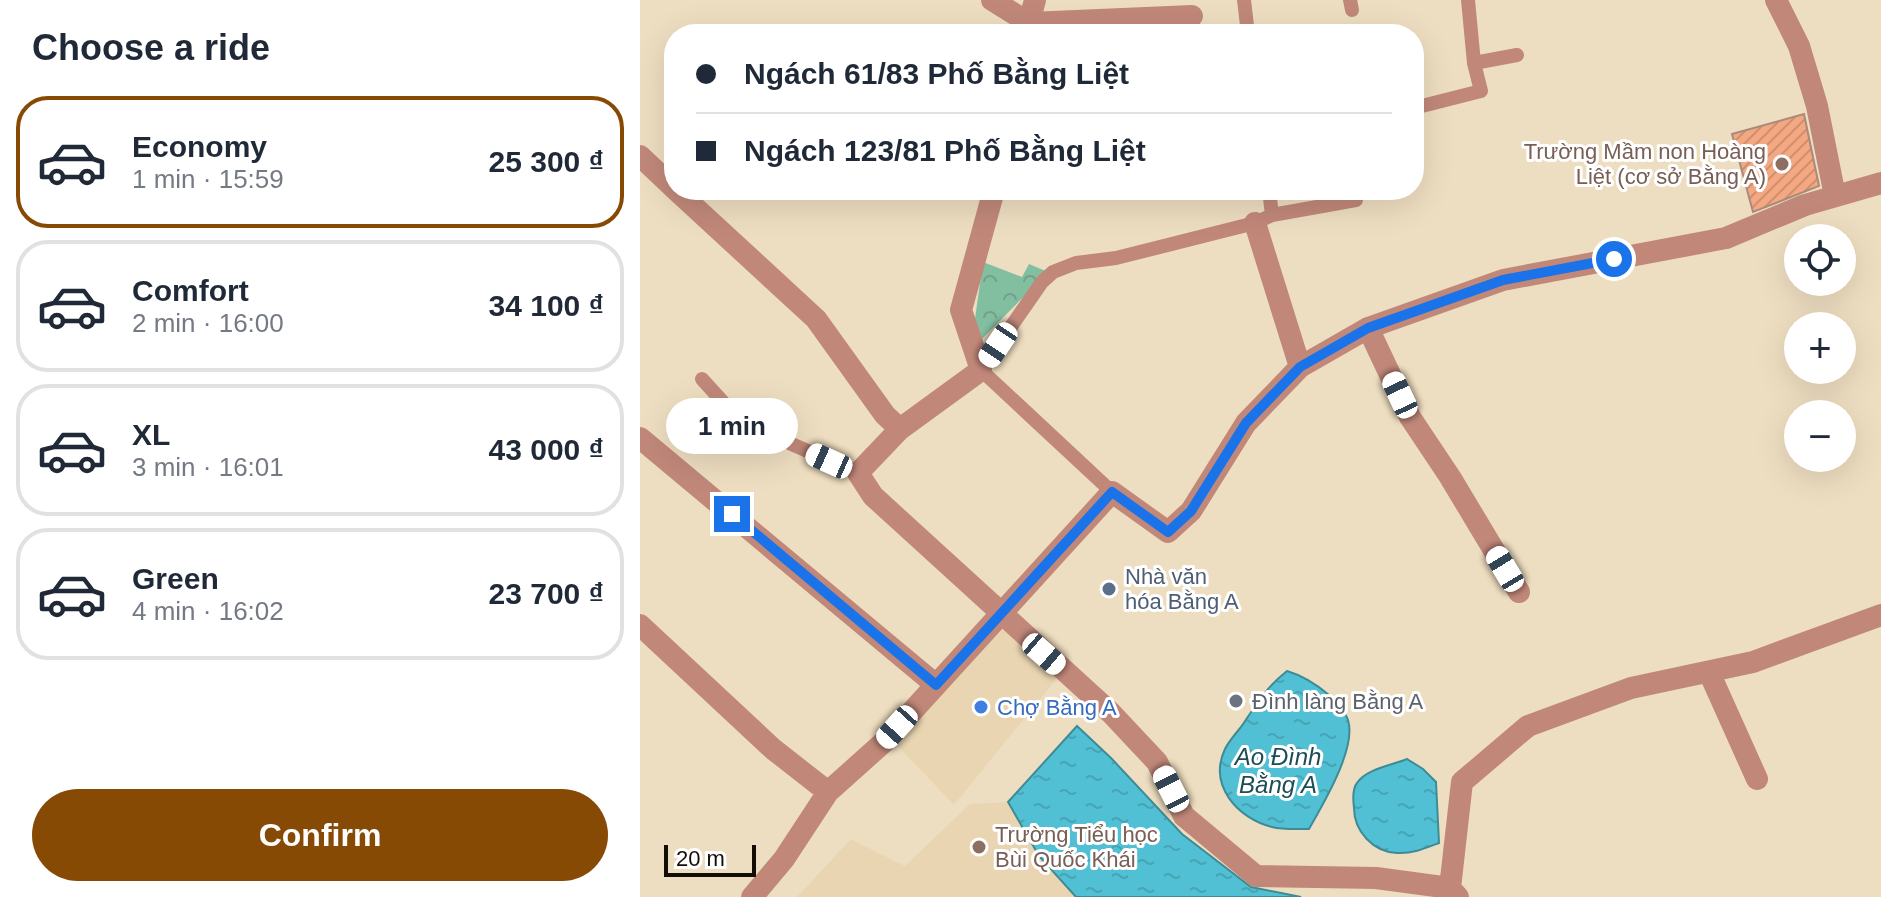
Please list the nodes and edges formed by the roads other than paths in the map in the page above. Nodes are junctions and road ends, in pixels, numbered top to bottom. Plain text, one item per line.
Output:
1 (992, 0) edge
2 (1035, 0) edge
3 (1468, 0) edge
4 (1776, 0) edge
5 (1248, 1) edge
6 (1192, 16) dead end
7 (1023, 24) edge
8 (1029, 24) edge
9 (1083, 24) edge
10 (1248, 24) edge
11 (1517, 55) dead end
12 (1474, 63) junction
13 (1424, 105) edge
14 (640, 156) edge
15 (664, 179) edge
16 (1881, 183) edge
17 (1835, 196) junction
18 (687, 200) edge
19 (991, 200) edge
20 (1267, 200) edge
21 (1356, 200) edge
22 (1264, 219) junction
23 (1368, 328) junction
24 (1300, 367) junction
25 (981, 370) junction
26 (702, 379) dead end
27 (900, 429) junction
28 (640, 438) edge
29 (858, 473) junction
30 (1112, 492) junction
31 (1519, 592) dead end
32 (1001, 615) junction
33 (1881, 615) edge
34 (640, 625) edge
35 (1709, 672) junction
36 (936, 685) junction
37 (1757, 779) dead end
38 (828, 792) junction
39 (1454, 892) edge
40 (752, 897) edge

1 - 7 street
2 - 8 street
3 - 12 lane
4 - 17 street
5 - 10 lane
6 - 9 street
11 - 12 lane
12 - 13 lane
14 - 15 street
16 - 17 street
17 - 23 street
18 - 27 street
19 - 25 street
20 - 22 lane
21 - 22 lane
22 - 24 street
22 - 25 lane
23 - 24 street
23 - 31 street
24 - 30 street
25 - 27 street
25 - 30 lane
26 - 29 lane
27 - 29 street
28 - 36 street
29 - 32 street
30 - 32 street
32 - 36 street
32 - 39 street
33 - 35 street
34 - 38 street
35 - 37 street
35 - 39 street
36 - 38 street
38 - 40 street

